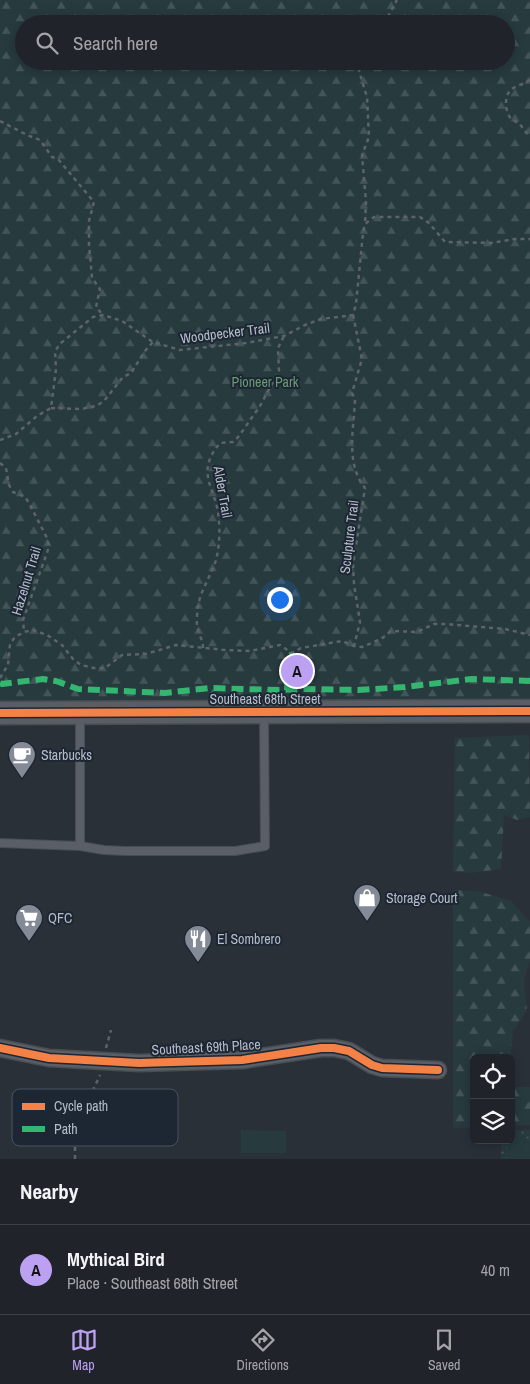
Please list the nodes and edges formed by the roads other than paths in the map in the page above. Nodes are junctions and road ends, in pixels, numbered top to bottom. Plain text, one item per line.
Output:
1 (530, 710) edge
2 (264, 712) junction
3 (0, 713) edge
4 (80, 713) junction
5 (0, 843) edge
6 (80, 846) junction
7 (0, 1048) edge
8 (438, 1070) dead end

1 - 2 street, Southeast 68th Street
2 - 4 street, Southeast 68th Street
2 - 6 lane
3 - 4 street, Southeast 68th Street
4 - 6 lane
5 - 6 lane
7 - 8 street, Southeast 69th Place

